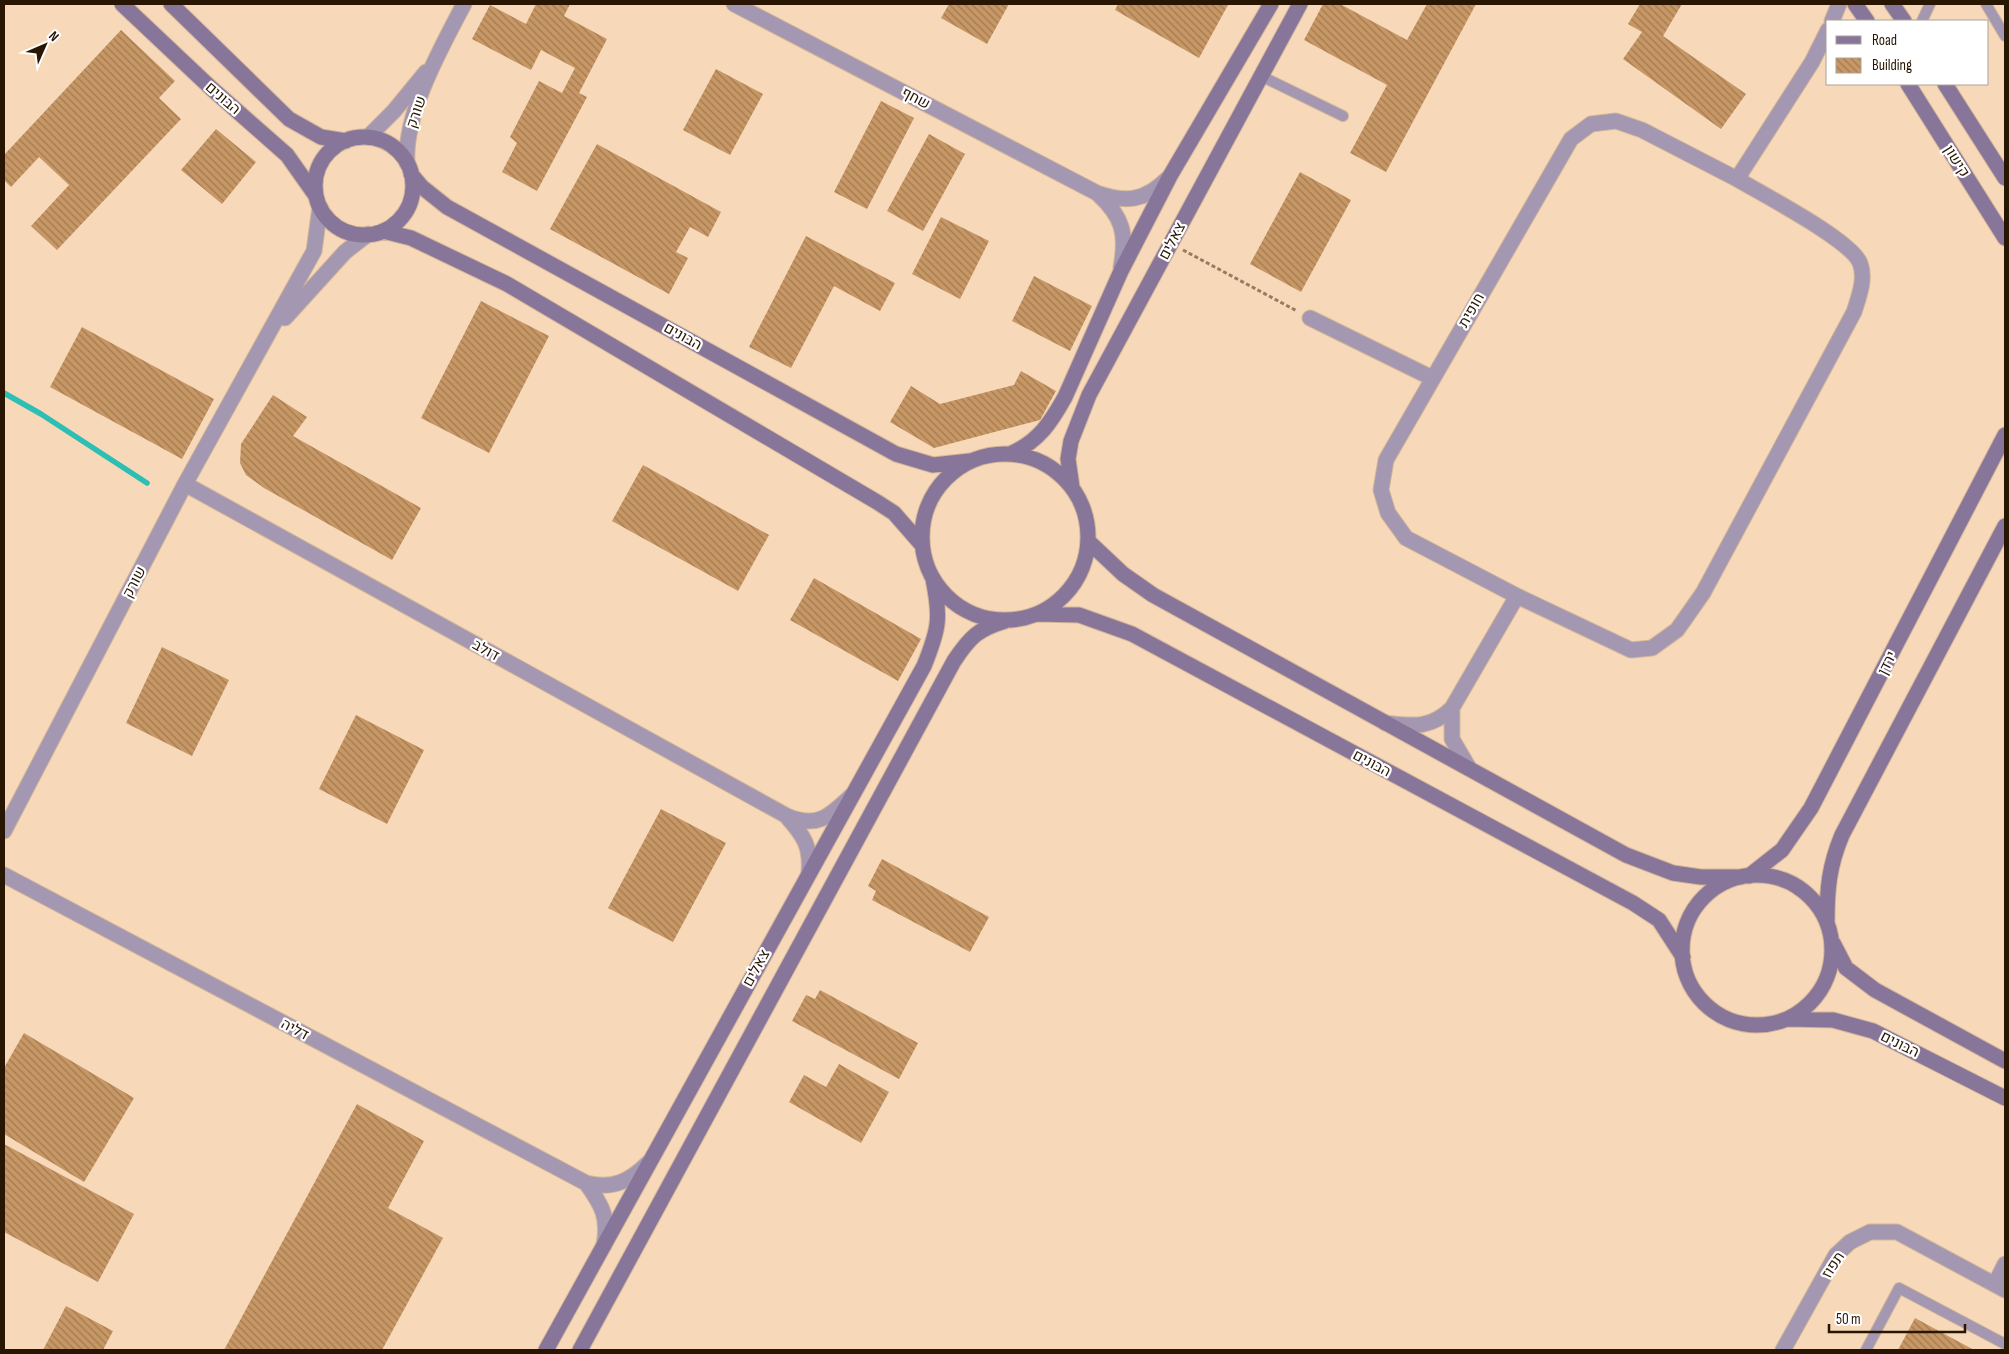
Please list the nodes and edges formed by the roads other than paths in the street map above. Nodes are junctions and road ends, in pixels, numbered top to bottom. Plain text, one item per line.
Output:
1 (122, 4) edge
2 (171, 4) edge
3 (464, 4) edge
4 (734, 4) edge
5 (1271, 4) edge
6 (1300, 4) edge
7 (1839, 4) edge
8 (1855, 4) edge
9 (1892, 4) edge
10 (1930, 4) edge
11 (1986, 4) edge
12 (1832, 20) edge
13 (1866, 20) edge
14 (1903, 20) edge
15 (1922, 20) edge
16 (1826, 34) edge
17 (2005, 36) edge
18 (1826, 54) edge
19 (1812, 62) junction
20 (434, 63) junction
21 (1261, 76) junction
22 (1909, 85) edge
23 (1946, 85) edge
24 (1343, 116) dead end
25 (368, 137) junction
26 (346, 141) junction
27 (409, 168) junction
28 (1170, 176) junction
29 (2005, 178) edge
30 (1737, 179) junction
31 (1097, 193) junction
32 (319, 202) junction
33 (383, 231) junction
34 (368, 234) junction
35 (2005, 238) edge
36 (1121, 271) junction
37 (1310, 318) road end
38 (268, 335) junction
39 (1432, 378) junction
40 (2005, 435) edge
41 (1012, 454) junction
42 (970, 461) junction
43 (186, 484) junction
44 (1072, 487) junction
45 (2005, 526) edge
46 (1089, 542) junction
47 (922, 545) junction
48 (934, 579) junction
49 (1517, 596) junction
50 (1037, 614) junction
51 (1005, 621) junction
52 (1452, 708) junction
53 (1384, 723) junction
54 (1469, 768) junction
55 (852, 794) junction
56 (787, 816) junction
57 (4, 831) edge
58 (809, 872) junction
59 (4, 875) edge
60 (1745, 877) junction
61 (1827, 923) junction
62 (1831, 939) junction
63 (1683, 957) junction
64 (1786, 1019) junction
65 (2005, 1061) edge
66 (2005, 1098) edge
67 (652, 1159) junction
68 (586, 1183) junction
69 (604, 1245) junction
70 (2005, 1264) edge
71 (2000, 1287) edge
72 (2005, 1344) edge
73 (546, 1350) edge
74 (580, 1350) edge
75 (1783, 1350) edge
76 (1866, 1350) edge

1 - 32 street, הבונים
2 - 26 street, הבונים
3 - 20 street, שורק
4 - 31 street, שחף
5 - 28 street
6 - 21 street, צאלים
7 - 12 street
8 - 13 street
9 - 14 street
10 - 15 lane
11 - 17 lane
16 - 19 street
18 - 19 street
19 - 30 street
20 - 25 street, שורק
20 - 27 street, שורק
21 - 24 lane
21 - 44 street, צאלים
22 - 35 street, קישון
23 - 29 street, קישון
25 - 26 street
25 - 27 street
26 - 32 street
27 - 33 street
27 - 42 street, הבונים
28 - 31 street, שחף
28 - 36 street
30 - 39 street, חופית
30 - 49 street, חופית
31 - 36 street, שחף
32 - 34 street
32 - 38 street, שורק
33 - 34 street
33 - 47 street
34 - 38 street, שורק
36 - 41 street
37 - 39 street
38 - 43 street, שורק
39 - 49 street, חופית
40 - 60 street, ירדן
41 - 42 street
41 - 44 street
42 - 47 street
43 - 56 street, דולב
43 - 57 street, שורק
44 - 46 street
45 - 61 street
46 - 50 street
46 - 53 street
47 - 48 street
48 - 51 street
48 - 55 street, צאלים
49 - 52 street
50 - 51 street
50 - 63 street, הבונים
51 - 74 street, צאלים
52 - 53 street
52 - 54 street
53 - 54 street
54 - 60 street
55 - 56 street, דולב
55 - 58 street, צאלים
56 - 58 street, דולב
58 - 67 street, צאלים
59 - 68 street, דליה
60 - 61 street
60 - 63 street
61 - 62 street
62 - 64 street
62 - 65 street
63 - 64 street
64 - 66 street, הבונים
67 - 68 street, דליה
67 - 69 street, צאלים
68 - 69 street, דליה
69 - 73 street, צאלים
70 - 71 street, תפוז
71 - 75 street, תפוז
72 - 76 lane

